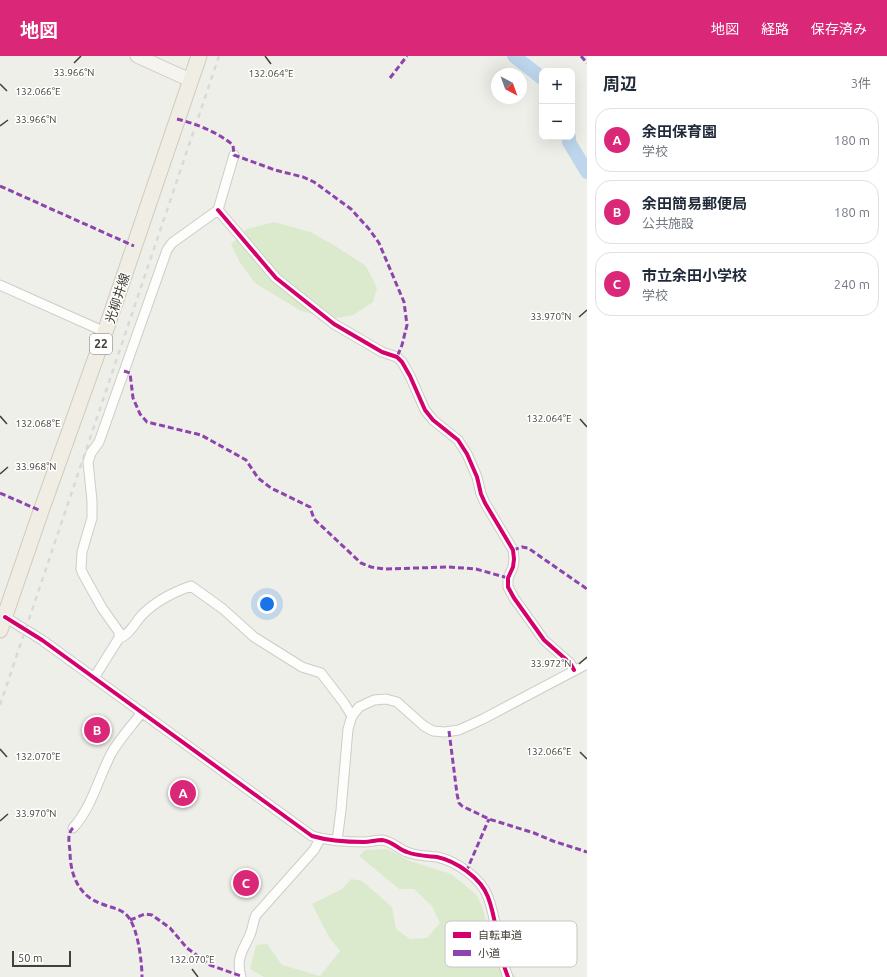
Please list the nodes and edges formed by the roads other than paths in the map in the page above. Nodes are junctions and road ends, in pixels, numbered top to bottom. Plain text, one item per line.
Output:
1 (137, 56) edge
2 (199, 56) edge
3 (190, 80) junction
4 (234, 155) dead end
5 (218, 210) junction
6 (0, 285) edge
7 (105, 332) junction
8 (2, 624) edge
9 (119, 638) junction
10 (587, 664) edge
11 (574, 670) junction
12 (94, 678) junction
13 (142, 712) junction
14 (352, 716) junction
15 (73, 828) dead end
16 (320, 838) junction
17 (337, 841) junction
18 (494, 921) edge
19 (505, 967) edge
20 (241, 977) edge
21 (508, 977) edge

1 - 3 street
2 - 3 main road, 光柳井線 / 22
3 - 7 main road, 光柳井線 / 22
4 - 5 street
5 - 9 street
5 - 11 street
6 - 7 street
7 - 8 main road, 光柳井線 / 22
8 - 12 street
9 - 12 street
9 - 14 street
10 - 11 street
11 - 14 street
12 - 13 street
13 - 15 street
13 - 16 street
14 - 17 street
16 - 17 street
16 - 20 street
17 - 18 street
19 - 21 street

